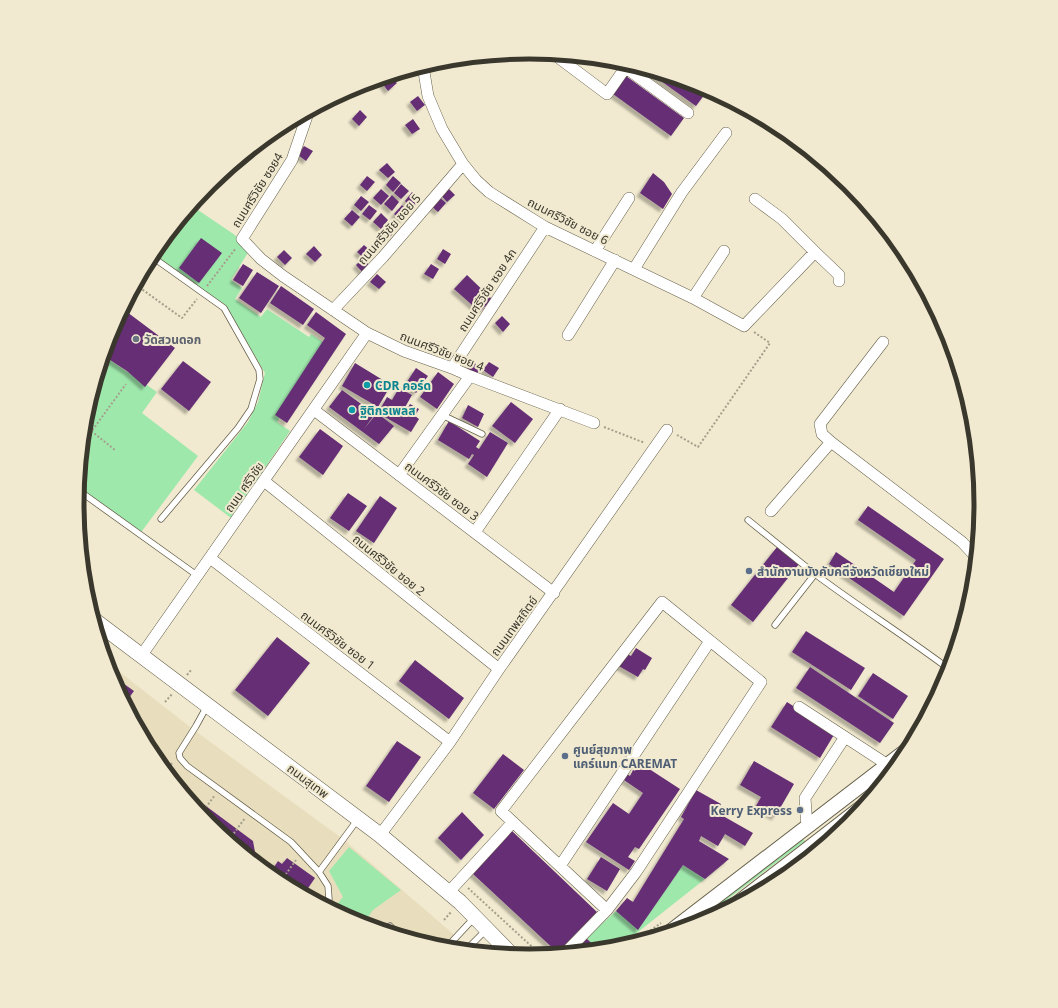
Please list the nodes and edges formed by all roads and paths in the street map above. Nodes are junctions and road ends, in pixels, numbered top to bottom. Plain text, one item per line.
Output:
1 (564, 61) edge
2 (624, 70) edge
3 (424, 72) edge
4 (635, 72) edge
5 (688, 114) dead end
6 (306, 119) edge
7 (726, 133) dead end
8 (463, 164) junction
9 (629, 198) dead end
10 (755, 199) dead end
11 (544, 227) junction
12 (242, 239) junction
13 (595, 250) junction
14 (724, 251) dead end
15 (815, 252) junction
16 (157, 260) edge
17 (615, 260) junction
18 (634, 269) junction
19 (839, 281) dead end
20 (140, 288) edge
21 (202, 293) junction
22 (693, 298) junction
23 (333, 310) junction
24 (744, 326) junction
25 (367, 333) junction
26 (568, 335) dead end
27 (884, 342) dead end
28 (452, 368) junction
29 (470, 376) junction
30 (126, 384) dead end
31 (560, 409) junction
32 (314, 410) junction
33 (442, 415) junction
34 (594, 423) joint
35 (667, 430) joint
36 (92, 431) joint
37 (482, 434) dead end
38 (831, 442) junction
39 (655, 448) junction
40 (115, 450) dead end
41 (399, 475) junction
42 (264, 481) junction
43 (84, 495) edge
44 (770, 511) dead end
45 (161, 519) dead end
46 (748, 520) dead end
47 (475, 532) junction
48 (971, 552) edge
49 (210, 558) junction
50 (815, 574) junction
51 (198, 576) junction
52 (554, 593) junction
53 (101, 625) edge
54 (775, 625) dead end
55 (710, 641) junction
56 (141, 656) junction
57 (943, 665) edge
58 (499, 669) junction
59 (207, 706) junction
60 (799, 707) dead end
61 (845, 737) junction
62 (450, 742) junction
63 (890, 763) edge
64 (888, 765) junction
65 (219, 789) junction
66 (205, 809) edge
67 (250, 811) junction
68 (358, 819) junction
69 (513, 822) junction
70 (807, 827) junction
71 (830, 832) edge
72 (380, 835) junction
73 (232, 836) edge
74 (296, 859) dead end
75 (560, 866) junction
76 (319, 872) junction
77 (285, 876) edge
78 (773, 876) edge
79 (460, 880) junction
80 (448, 893) junction
81 (328, 901) edge
82 (607, 910) junction
83 (474, 917) junction
84 (685, 920) edge
85 (486, 929) junction
86 (452, 942) edge
87 (471, 945) edge
88 (571, 947) edge
89 (505, 948) edge
90 (533, 949) edge

1 - 2 street
3 - 8 street, ถนนศรีวิชัย ซอย 6
4 - 5 street
6 - 12 street, ถนนศรีวิชัย ซอย4
7 - 18 street
8 - 11 street, ถนนศรีวิชัย ซอย 6
8 - 23 street, ถนนศรีวิชัย ซอย 5
9 - 13 street
10 - 15 street
11 - 13 street, ถนนศรีวิชัย ซอย 6
11 - 28 street, ถนนศรีวิชัย ซอย 4ก
12 - 21 path
12 - 23 street, ถนนศรีวิชัย ซอย 4
13 - 17 street, ถนนศรีวิชัย ซอย 6
14 - 22 street
15 - 19 street
15 - 24 street
16 - 21 lane
17 - 18 street, ถนนศรีวิชัย ซอย 6
17 - 26 street
18 - 22 street, ถนนศรีวิชัย ซอย 6
20 - 21 path
21 - 45 lane
22 - 24 street, ถนนศรีวิชัย ซอย 6
23 - 25 street, ถนนศรีวิชัย ซอย 4
24 - 35 path
25 - 28 street, ถนนศรีวิชัย ซอย 4
25 - 32 street, ถนน ศรีวิชัย
27 - 38 street
28 - 29 street, ถนนศรีวิชัย ซอย 4
29 - 31 street, ถนนศรีวิชัย ซอย 4
29 - 33 street
30 - 36 path
31 - 34 street, ถนนศรีวิชัย ซอย 4
31 - 47 street
32 - 41 street, ถนนศรีวิชัย ซอย 3
32 - 42 street, ถนน ศรีวิชัย
33 - 37 lane
33 - 41 street
34 - 39 path
35 - 39 street, ถนนเทพสถิตย์
36 - 40 path
38 - 44 street
38 - 48 street
39 - 52 street, ถนนเทพสถิตย์
41 - 47 street, ถนนศรีวิชัย ซอย 3
42 - 49 street, ถนน ศรีวิชัย
42 - 58 street, ถนนศรีวิชัย ซอย 2
43 - 51 lane
46 - 50 lane
47 - 52 street, ถนนศรีวิชัย ซอย 3
49 - 51 street, ถนน ศรีวิชัย
49 - 62 street, ถนนศรีวิชัย ซอย 1
50 - 54 lane
50 - 57 lane
51 - 56 street, ถนน ศรีวิชัย
52 - 58 street, ถนนเทพสถิตย์
53 - 56 main road, ถนนสุเทพ
55 - 69 street
55 - 75 street
55 - 82 street
56 - 59 main road, ถนนสุเทพ
58 - 62 street, ถนนเทพสถิตย์
59 - 65 lane
59 - 68 main road, ถนนสุเทพ
60 - 61 street
61 - 64 street
61 - 70 street
62 - 72 street, ถนนเทพสถิตย์
63 - 64 street
64 - 70 street
65 - 66 path
65 - 67 lane
67 - 73 path
67 - 76 lane
68 - 72 main road, ถนนสุเทพ
68 - 76 lane
69 - 75 street
69 - 79 street
70 - 84 street
71 - 78 street
72 - 80 main road, ถนนสุเทพ
74 - 77 path
75 - 82 street
76 - 81 lane
79 - 80 street
79 - 90 path
80 - 83 main road, ถนนสุเทพ
82 - 88 street
83 - 85 main road, ถนนสุเทพ
83 - 86 lane
85 - 87 lane
85 - 89 main road, ถนนสุเทพ

